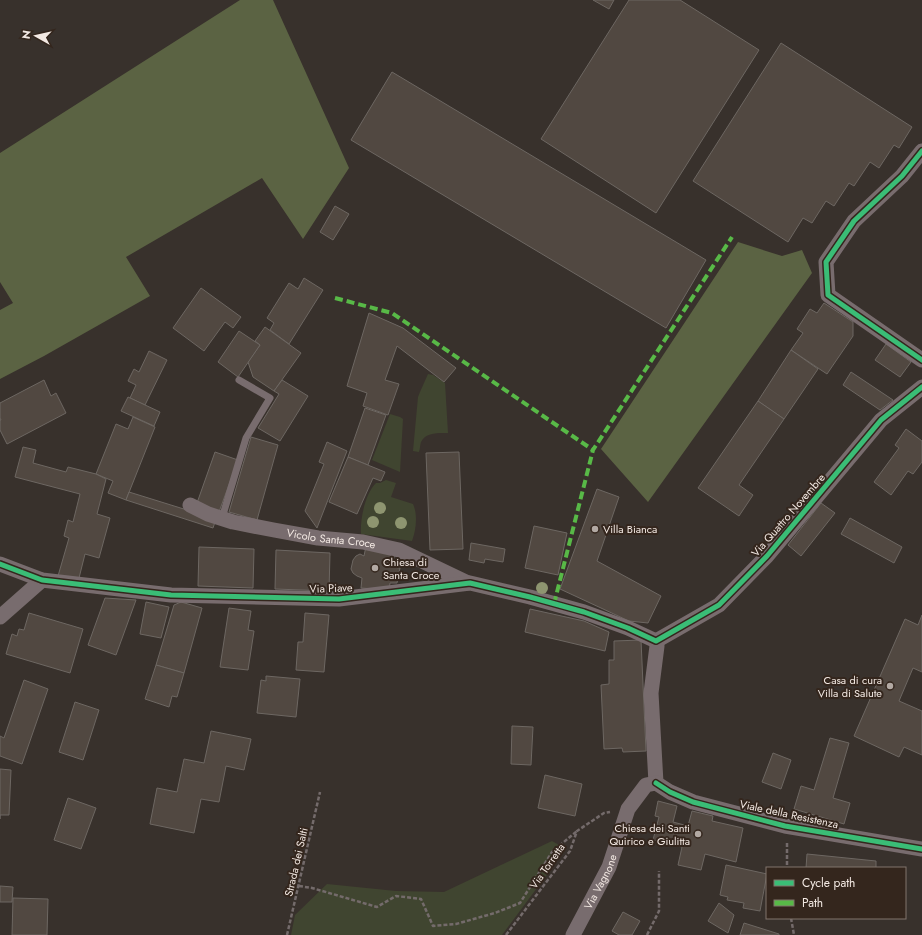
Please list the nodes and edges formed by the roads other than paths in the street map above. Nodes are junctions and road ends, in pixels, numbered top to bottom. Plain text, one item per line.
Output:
1 (922, 151) edge
2 (922, 360) edge
3 (239, 380) dead end
4 (922, 387) edge
5 (190, 504) dead end
6 (222, 518) junction
7 (0, 564) edge
8 (42, 580) junction
9 (468, 583) junction
10 (0, 617) edge
11 (656, 641) junction
12 (651, 784) junction
13 (922, 849) edge
14 (573, 935) edge

1 - 2 street
3 - 6 lane
4 - 11 street, Via Quattro Novembre
5 - 6 street, Vicolo Santa Croce
6 - 9 street, Vicolo Santa Croce
7 - 8 street, Via Piave
8 - 9 street, Via Piave
8 - 10 street
9 - 11 street, Via Piave
11 - 12 street
12 - 13 street, Viale della Resistenza
12 - 14 street, Via Vagnone

